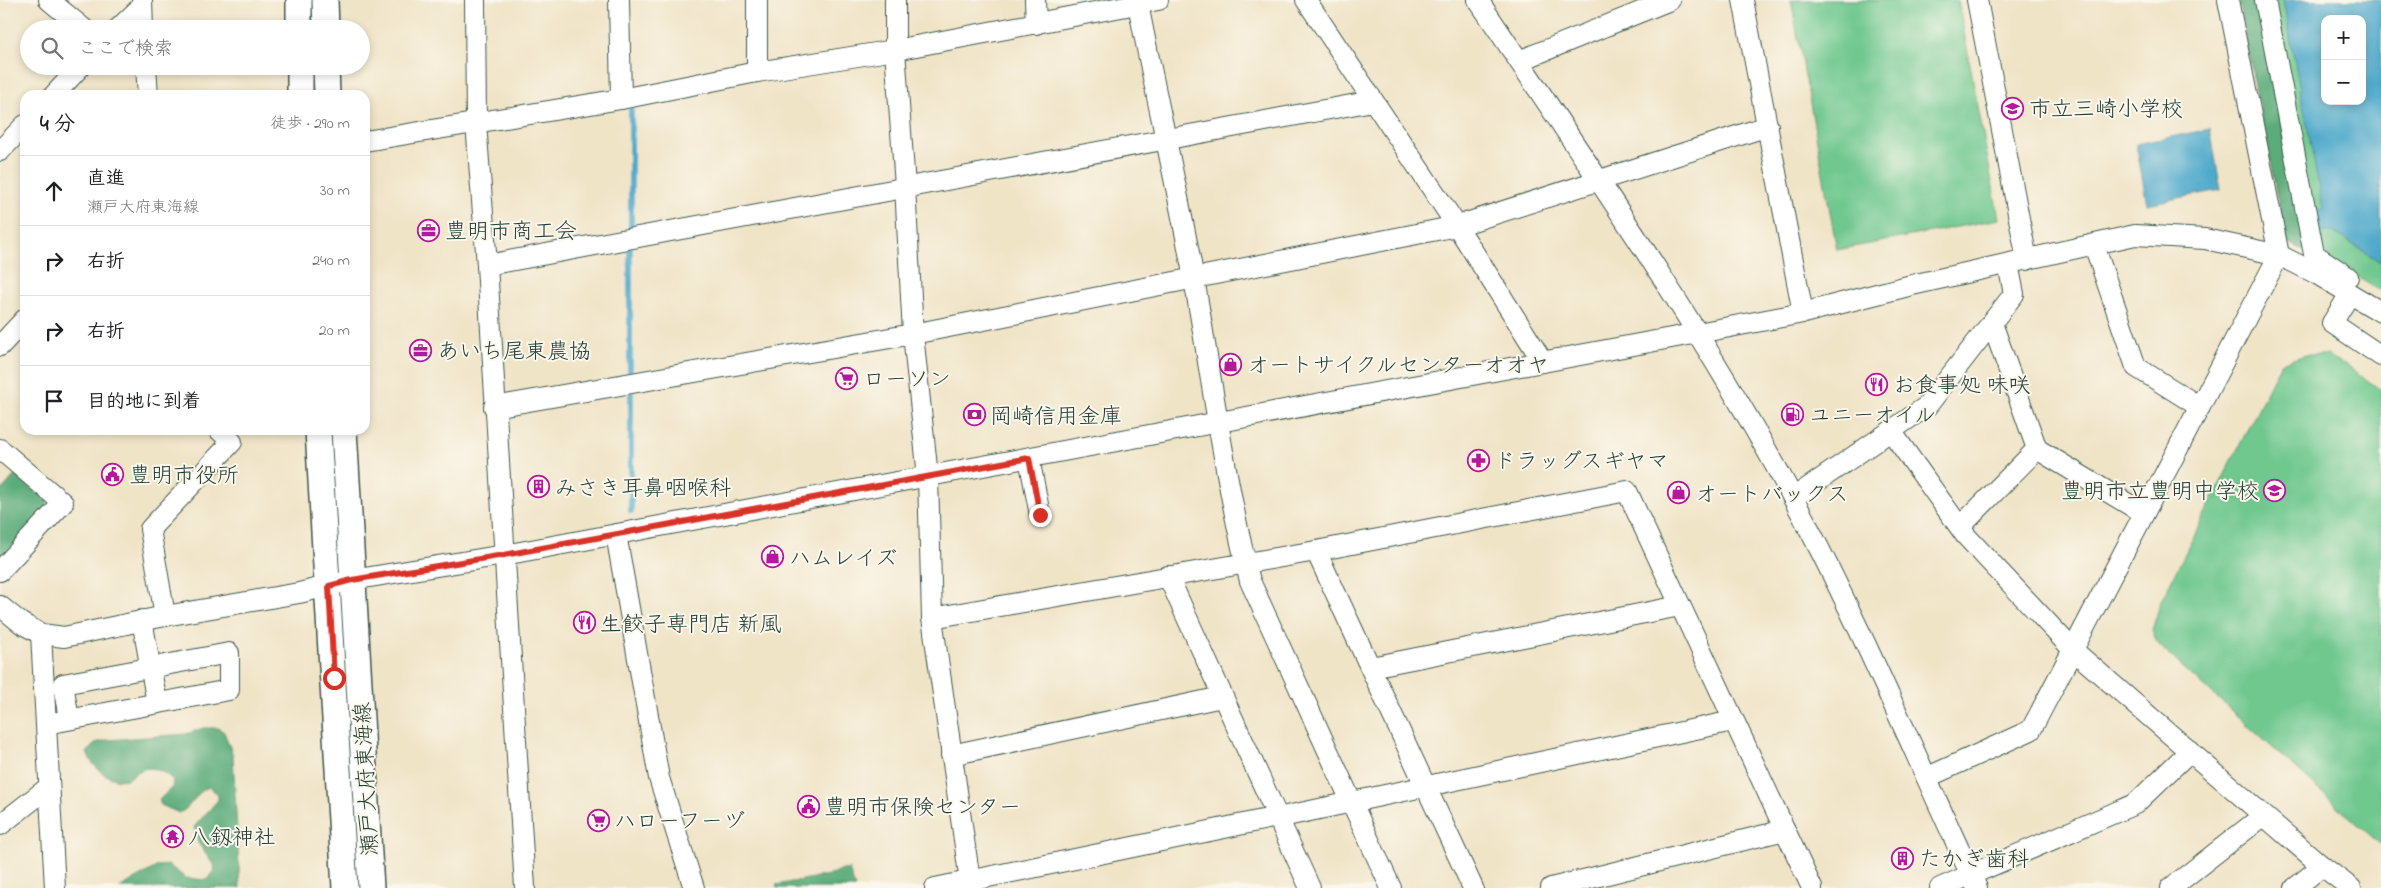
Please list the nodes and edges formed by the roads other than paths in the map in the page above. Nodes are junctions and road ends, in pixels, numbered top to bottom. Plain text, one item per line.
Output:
1 (49, 0) edge
2 (299, 0) edge
3 (325, 0) edge
4 (476, 0) edge
5 (619, 0) edge
6 (757, 0) edge
7 (895, 0) edge
8 (1036, 0) edge
9 (1158, 0) edge
10 (1306, 0) edge
11 (1478, 0) edge
12 (1670, 0) edge
13 (1743, 0) edge
14 (1977, 0) edge
15 (2228, 0) edge
16 (2264, 0) edge
17 (142, 3) edge
18 (1138, 4) junction
19 (73, 20) edge
20 (126, 20) edge
21 (143, 20) edge
22 (299, 20) edge
23 (326, 20) edge
24 (1036, 24) junction
25 (895, 50) junction
26 (1518, 61) junction
27 (757, 72) junction
28 (73, 75) edge
29 (147, 75) edge
30 (300, 75) edge
31 (326, 75) edge
32 (59, 90) edge
33 (148, 90) edge
34 (300, 90) edge
35 (327, 90) edge
36 (621, 99) junction
37 (1373, 101) junction
38 (476, 123) junction
39 (1768, 126) junction
40 (20, 130) edge
41 (1164, 139) junction
42 (370, 140) edge
43 (0, 151) edge
44 (1600, 181) junction
45 (906, 186) junction
46 (1456, 226) junction
47 (2094, 245) junction
48 (2279, 255) junction
49 (2018, 262) junction
50 (487, 265) junction
51 (1194, 279) junction
52 (2350, 294) junction
53 (2381, 297) edge
54 (2381, 312) edge
55 (1804, 313) junction
56 (1992, 322) junction
57 (20, 324) edge
58 (913, 334) junction
59 (1698, 334) junction
60 (0, 346) edge
61 (2381, 356) edge
62 (1543, 362) junction
63 (494, 407) junction
64 (2200, 407) junction
65 (1217, 424) junction
66 (1891, 431) junction
67 (224, 435) edge
68 (318, 435) edge
69 (344, 435) edge
70 (0, 449) edge
71 (2037, 449) junction
72 (1029, 458) junction
73 (928, 477) junction
74 (1793, 498) junction
75 (2143, 513) junction
76 (1040, 515) dead end
77 (1960, 527) junction
78 (616, 534) junction
79 (1316, 551) junction
80 (504, 555) junction
81 (1246, 563) junction
82 (0, 571) edge
83 (1168, 576) junction
84 (352, 580) junction
85 (329, 586) junction
86 (0, 606) edge
87 (1680, 606) junction
88 (165, 616) junction
89 (932, 618) junction
90 (142, 620) junction
91 (41, 634) junction
92 (2074, 651) junction
93 (151, 667) junction
94 (1371, 667) junction
95 (1222, 697) junction
96 (157, 703) junction
97 (69, 719) junction
98 (1733, 721) junction
99 (46, 724) junction
100 (2190, 751) junction
101 (951, 755) junction
102 (1928, 777) junction
103 (1427, 786) junction
104 (49, 787) junction
105 (1352, 803) junction
106 (2263, 816) junction
107 (1277, 818) junction
108 (0, 825) edge
109 (1785, 830) junction
110 (2322, 866) junction
111 (1974, 881) edge
112 (970, 884) edge
113 (56, 888) edge
114 (346, 888) edge
115 (371, 888) edge
116 (525, 888) edge
117 (694, 888) edge
118 (935, 888) edge
119 (1310, 888) edge
120 (1391, 888) edge
121 (1473, 888) edge
122 (1551, 888) edge
123 (1812, 888) edge
124 (1940, 888) edge
125 (2171, 888) edge
126 (2295, 888) edge
127 (2350, 888) edge

1 - 19 street
2 - 22 main road
3 - 23 main road
4 - 38 street
5 - 36 street
6 - 27 street
7 - 25 street
8 - 24 street
9 - 18 street
10 - 37 street
11 - 26 street
12 - 26 street
13 - 39 street
14 - 49 street
15 - 48 street
16 - 53 street
17 - 20 street
17 - 21 street
18 - 24 street
18 - 41 street
24 - 25 street
25 - 27 street
25 - 45 street
26 - 44 street
27 - 36 street
28 - 32 street
29 - 33 street
30 - 34 main road
31 - 35 main road
36 - 38 street
37 - 41 street
37 - 46 street
38 - 42 street
38 - 50 street
39 - 44 street
39 - 55 street
40 - 43 street
41 - 45 street
41 - 51 street
44 - 46 street
44 - 59 street
45 - 50 street
45 - 58 street
46 - 51 street
46 - 62 street
47 - 48 street
47 - 49 street
47 - 64 street
48 - 52 street
48 - 64 street
49 - 55 street
49 - 56 street
50 - 63 street
51 - 58 street
51 - 65 street
52 - 54 street
52 - 61 street
55 - 59 street
56 - 66 street
56 - 71 street
57 - 60 street
58 - 63 street
58 - 73 street
59 - 62 street
59 - 74 street
62 - 65 street
63 - 80 street
64 - 75 street
65 - 72 street
65 - 81 street
66 - 74 street
66 - 77 street
67 - 88 street
68 - 85 main road, 瀬戸大府東海線
69 - 84 main road, 瀬戸大府東海線
70 - 82 street
71 - 75 street
71 - 77 street
72 - 73 street
72 - 76 street
73 - 78 street
73 - 89 street
74 - 102 street
75 - 92 street
77 - 92 street
78 - 80 street
78 - 117 street
79 - 81 street
79 - 87 street
79 - 94 street
80 - 84 street
80 - 116 street
81 - 83 street
81 - 105 street
83 - 89 street
83 - 95 street
84 - 85 street
84 - 115 main road, 瀬戸大府東海線
85 - 88 street
85 - 114 main road, 瀬戸大府東海線
86 - 91 street
87 - 94 street
87 - 98 street
88 - 90 street
89 - 101 street
90 - 91 street
90 - 93 street
91 - 99 street
92 - 100 street
92 - 102 street
93 - 96 street
93 - 96 street
93 - 97 street
94 - 103 street
95 - 101 street
95 - 107 street
96 - 97 street
97 - 99 street
98 - 103 street
98 - 109 street
99 - 104 street
100 - 106 street
100 - 111 street
101 - 112 street
102 - 111 street
103 - 105 street
103 - 121 street
104 - 108 street
104 - 113 street
105 - 107 street
105 - 120 street
106 - 110 street
106 - 125 street
107 - 112 street
107 - 119 street
109 - 122 street
109 - 123 street
110 - 126 street
110 - 127 street
111 - 124 street
112 - 118 street

